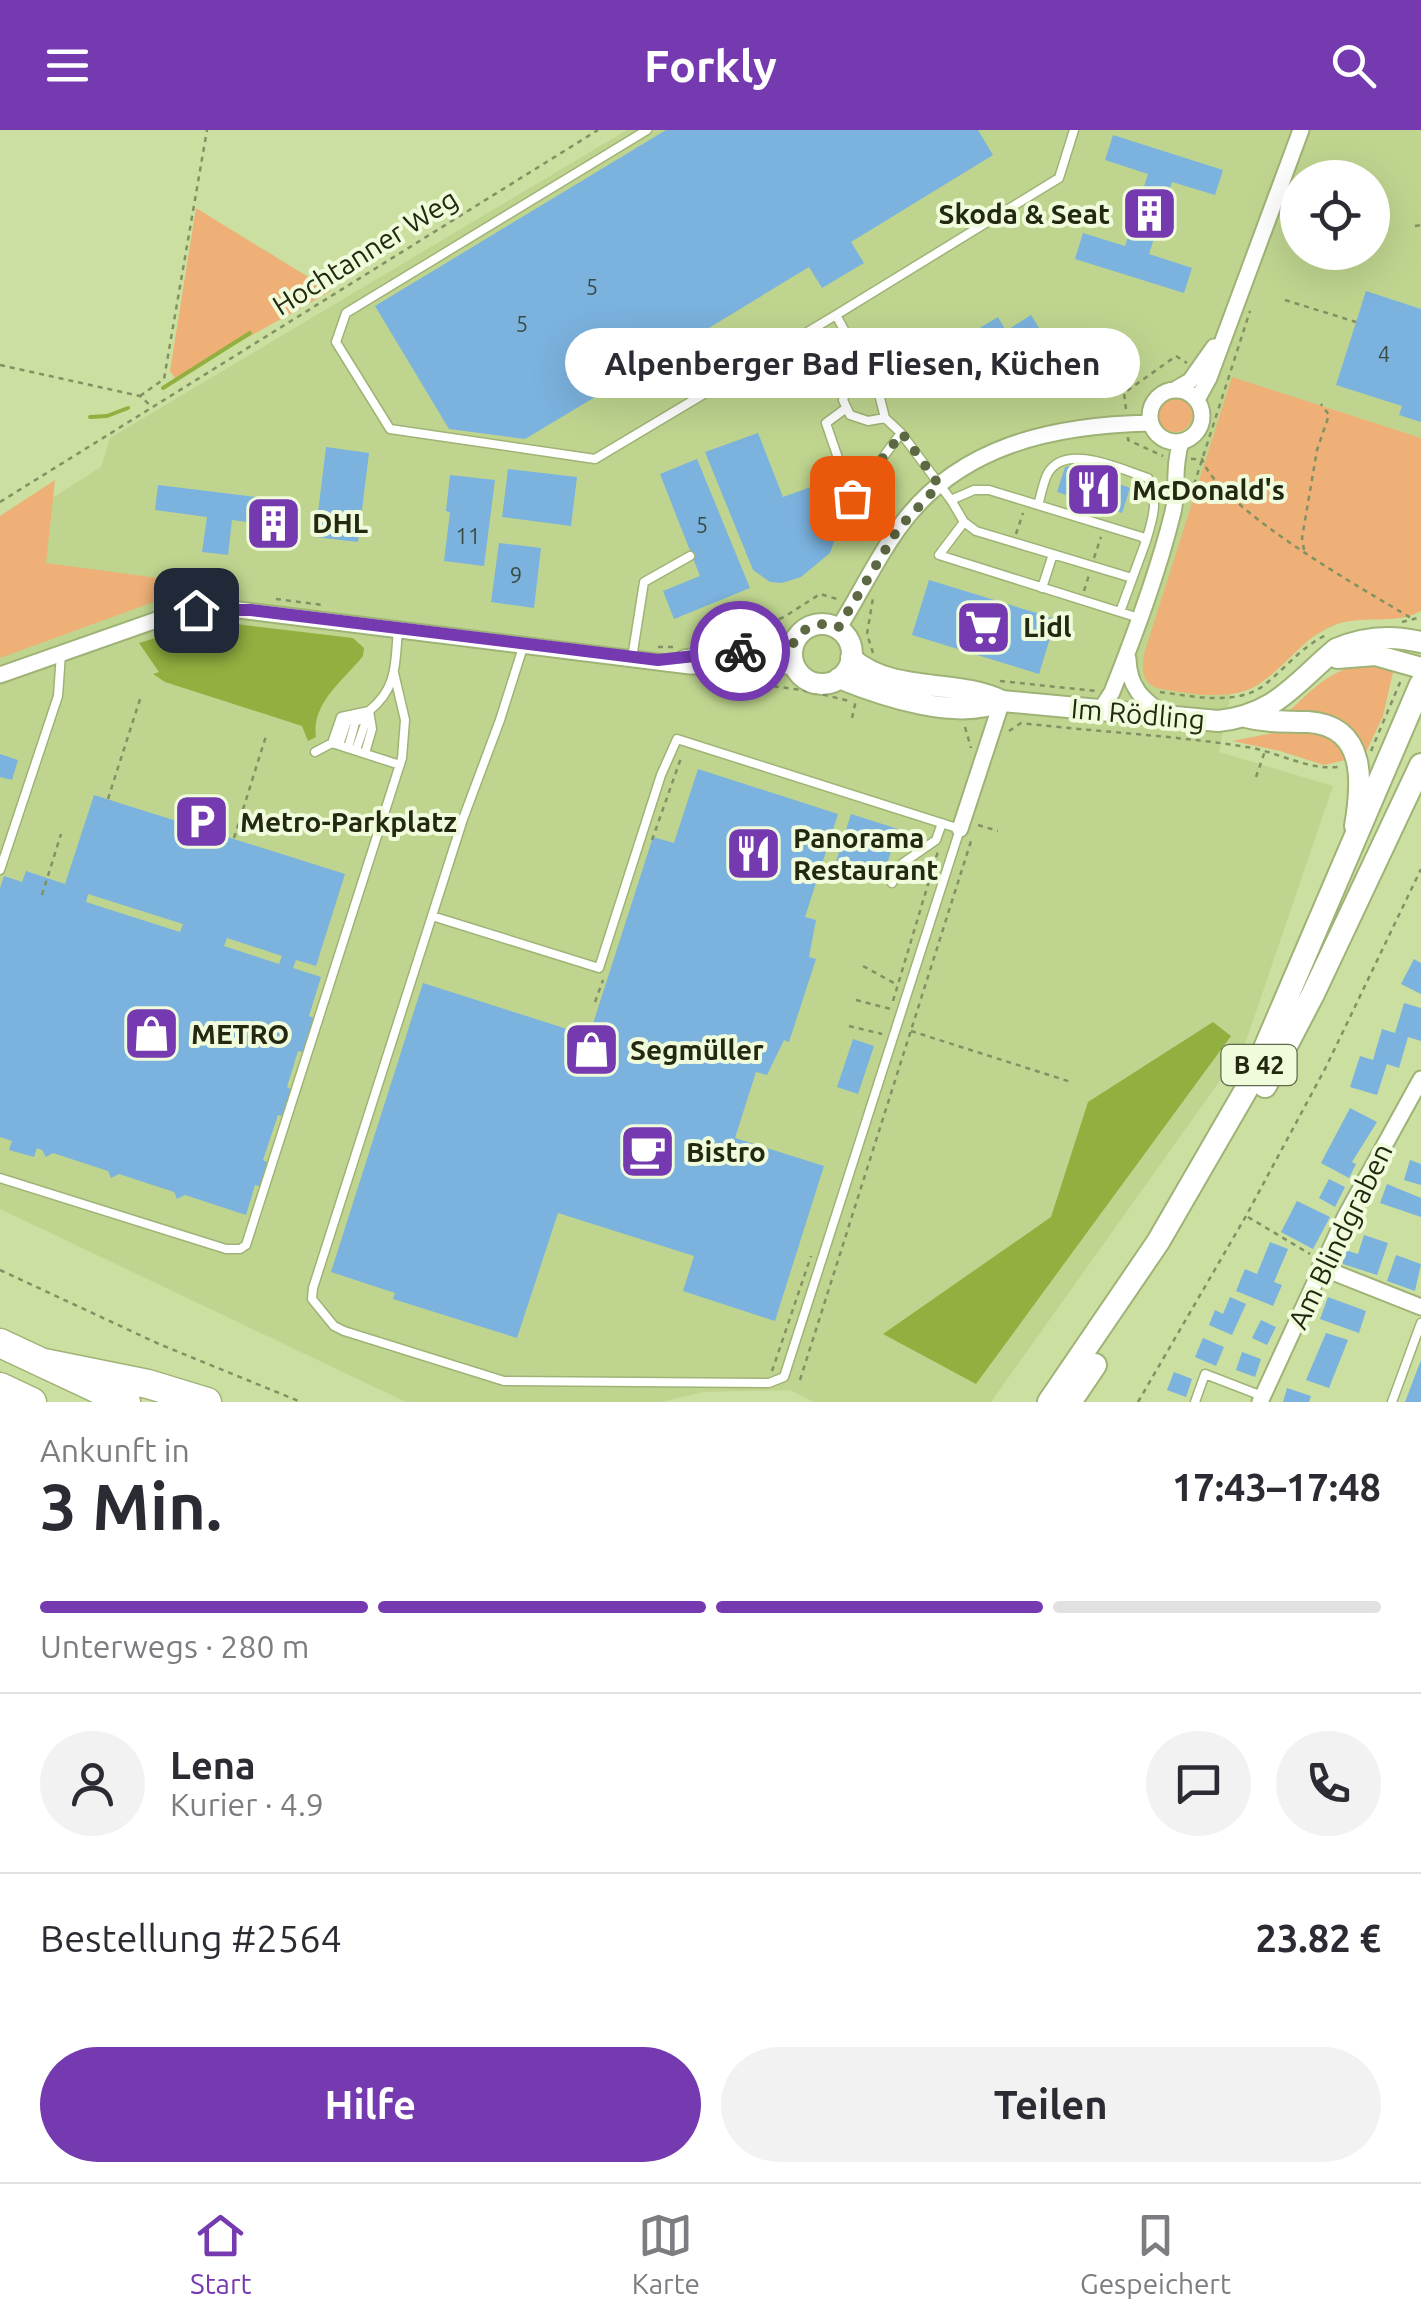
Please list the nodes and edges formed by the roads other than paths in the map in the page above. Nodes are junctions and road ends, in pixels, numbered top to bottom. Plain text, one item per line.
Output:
1 (647, 130) edge
2 (1074, 130) edge
3 (1301, 130) edge
4 (836, 315) junction
5 (1228, 321) junction
6 (802, 336) junction
7 (862, 382) junction
8 (1176, 390) junction
9 (845, 392) junction
10 (1197, 400) junction
11 (845, 410) junction
12 (886, 418) junction
13 (1150, 423) junction
14 (902, 433) junction
15 (1180, 442) junction
16 (939, 485) junction
17 (951, 500) junction
18 (1038, 506) junction
19 (964, 522) junction
20 (1144, 539) junction
21 (1053, 554) junction
22 (690, 556) dead end
23 (1132, 578) junction
24 (1042, 588) junction
25 (1120, 612) junction
26 (1139, 618) junction
27 (398, 628) junction
28 (838, 628) junction
29 (1421, 642) edge
30 (794, 643) junction
31 (524, 644) junction
32 (633, 651) junction
33 (1128, 653) junction
34 (61, 654) junction
35 (852, 658) junction
36 (658, 660) junction
37 (794, 666) junction
38 (1317, 668) junction
39 (1421, 668) edge
40 (394, 673) junction
41 (0, 675) edge
42 (840, 678) junction
43 (1421, 684) edge
44 (385, 698) junction
45 (401, 700) junction
46 (1002, 701) junction
47 (369, 711) junction
48 (1095, 711) junction
49 (967, 712) junction
50 (1244, 717) junction
51 (1168, 718) junction
52 (988, 744) junction
53 (348, 748) junction
54 (315, 752) dead end
55 (400, 764) junction
56 (1421, 765) edge
57 (942, 823) junction
58 (960, 828) junction
59 (1354, 835) junction
60 (0, 870) edge
61 (892, 882) dead end
62 (432, 916) junction
63 (1421, 1079) edge
64 (0, 1178) edge
65 (1322, 1265) junction
66 (1421, 1307) edge
67 (1421, 1323) edge
68 (0, 1342) edge
69 (44, 1363) junction
70 (0, 1390) edge
71 (1261, 1399) edge
72 (10, 1402) edge
73 (32, 1402) edge
74 (126, 1402) edge
75 (207, 1402) edge
76 (1049, 1402) edge
77 (1070, 1402) edge
78 (1194, 1402) edge
79 (1392, 1402) edge

1 - 6 lane
2 - 4 lane
3 - 5 street
4 - 6 lane
4 - 7 lane
5 - 8 street
5 - 10 street
6 - 9 lane
7 - 9 lane
7 - 12 lane
8 - 10 street
8 - 13 street
9 - 11 lane
10 - 15 street
11 - 12 lane
11 - 14 lane
12 - 14 lane
13 - 15 street
13 - 16 street
14 - 16 lane
15 - 26 street
16 - 17 lane
16 - 28 street
17 - 18 lane
17 - 19 lane
18 - 20 lane
18 - 20 lane
19 - 21 lane
19 - 24 lane
20 - 23 lane
21 - 23 lane
21 - 24 lane
22 - 32 lane
23 - 25 lane
24 - 25 lane
25 - 26 lane
26 - 33 street
27 - 31 street, Im Rödling
27 - 34 street, Im Rödling
27 - 40 lane
28 - 30 street, Im Rödling
28 - 35 street
29 - 38 street, Im Rödling
30 - 36 street, Im Rödling
30 - 37 street
31 - 32 street, Im Rödling
31 - 62 lane
32 - 36 street, Im Rödling
33 - 48 street
33 - 51 street
34 - 41 street, Im Rödling
34 - 60 lane
35 - 42 street
35 - 46 street, Im Rödling
36 - 37 street, Im Rödling
37 - 42 street, Im Rödling
38 - 39 street, Im Rödling
38 - 50 street, Im Rödling
40 - 44 lane
40 - 45 lane
42 - 49 street, Im Rödling
43 - 59 main road, B 42
44 - 45 lane
44 - 47 lane
45 - 55 lane
46 - 48 street, Im Rödling
46 - 49 street, Im Rödling
46 - 52 street
47 - 53 lane
47 - 53 lane
47 - 53 lane
48 - 51 street, Im Rödling
49 - 52 street
50 - 51 street, Im Rödling
50 - 59 street
52 - 58 street
53 - 54 lane
53 - 55 lane
55 - 64 lane
56 - 77 main road, B 42
57 - 58 lane
57 - 61 lane
57 - 62 lane
58 - 62 lane
59 - 76 main road, B 42
63 - 65 street, Am Blindgraben
65 - 66 street
65 - 71 street, Am Blindgraben
67 - 79 lane
68 - 69 highway
69 - 74 highway
69 - 75 highway
70 - 72 highway
70 - 73 highway
71 - 78 lane, Am Blindgraben

